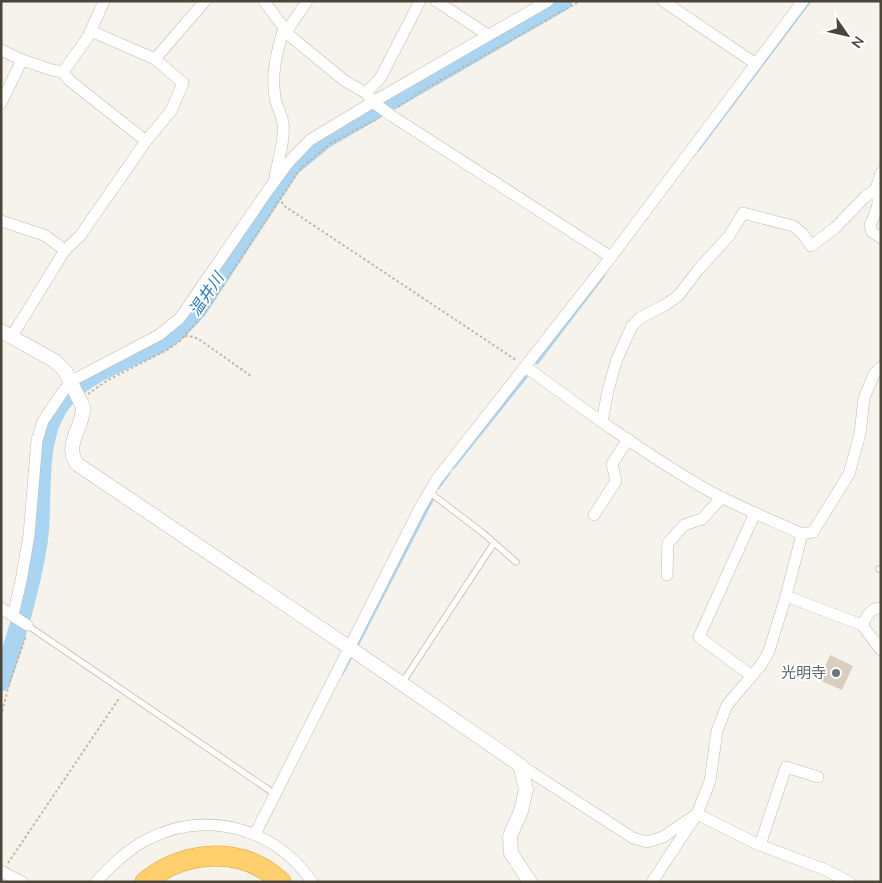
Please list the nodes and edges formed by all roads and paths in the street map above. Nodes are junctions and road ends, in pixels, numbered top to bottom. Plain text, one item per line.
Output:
1 (104, 1) edge
2 (205, 1) edge
3 (264, 1) edge
4 (307, 1) edge
5 (420, 1) edge
6 (436, 1) edge
7 (548, 1) edge
8 (580, 1) edge
9 (663, 1) edge
10 (803, 1) edge
11 (285, 29) junction
12 (90, 31) junction
13 (488, 35) junction
14 (1, 50) edge
15 (154, 59) junction
16 (22, 60) junction
17 (756, 64) junction
18 (63, 72) junction
19 (1, 103) edge
20 (378, 105) junction
21 (146, 141) junction
22 (881, 173) edge
23 (274, 182) junction
24 (876, 189) junction
25 (280, 198) junction
26 (1, 220) edge
27 (881, 238) edge
28 (64, 250) junction
29 (611, 257) junction
30 (6, 333) edge
31 (185, 336) junction
32 (526, 367) junction
33 (880, 369) edge
34 (251, 376) dead end
35 (76, 391) junction
36 (602, 422) junction
37 (628, 439) junction
38 (429, 492) junction
39 (722, 497) junction
40 (756, 513) junction
41 (594, 515) dead end
42 (802, 534) junction
43 (494, 543) junction
44 (516, 562) dead end
45 (667, 575) dead end
46 (786, 596) junction
47 (1, 608) edge
48 (881, 608) edge
49 (15, 616) junction
50 (28, 625) junction
51 (862, 625) junction
52 (350, 648) junction
53 (881, 650) edge
54 (752, 676) junction
55 (402, 683) junction
56 (124, 691) junction
57 (1, 716) edge
58 (520, 765) junction
59 (818, 777) dead end
60 (275, 794) junction
61 (697, 814) junction
62 (255, 834) junction
63 (760, 844) junction
64 (2, 871) edge
65 (22, 882) edge
66 (96, 882) edge
67 (145, 882) edge
68 (164, 882) edge
69 (261, 882) edge
70 (280, 882) edge
71 (312, 882) edge
72 (530, 882) edge
73 (652, 882) edge
74 (849, 882) edge

1 - 12 street
2 - 15 street
3 - 11 street
4 - 11 street
5 - 20 street
6 - 13 street
7 - 13 street
8 - 20 path
9 - 17 street
10 - 17 street
11 - 20 street
11 - 23 street
12 - 15 street
12 - 18 street
13 - 20 street
14 - 16 street
15 - 21 street
16 - 18 street
16 - 19 street
17 - 29 street
18 - 21 street
20 - 23 street
20 - 25 path
20 - 29 street
21 - 28 street
22 - 24 street
23 - 35 street
24 - 27 street
24 - 36 street
25 - 31 path
25 - 32 path
26 - 28 street
28 - 30 street
29 - 32 street
30 - 35 street
31 - 34 path
31 - 35 path
32 - 36 street
32 - 38 street
33 - 42 street
35 - 49 street
35 - 52 street
36 - 37 street
37 - 39 street
37 - 41 street
38 - 43 lane
38 - 52 street
39 - 40 street
39 - 45 street
40 - 42 street
40 - 54 street
42 - 46 street
43 - 44 lane
43 - 55 lane
46 - 51 street
46 - 54 street
47 - 49 street
48 - 51 street
49 - 50 street
50 - 56 lane
50 - 57 path
51 - 53 street
52 - 55 street
52 - 60 street
54 - 61 street
55 - 58 street
56 - 60 lane
56 - 64 path
58 - 61 street
58 - 72 street
59 - 63 street
60 - 62 street
61 - 63 street
61 - 73 street
62 - 66 street
62 - 71 street
63 - 74 street
64 - 65 street
67 - 70 highway
68 - 69 highway

